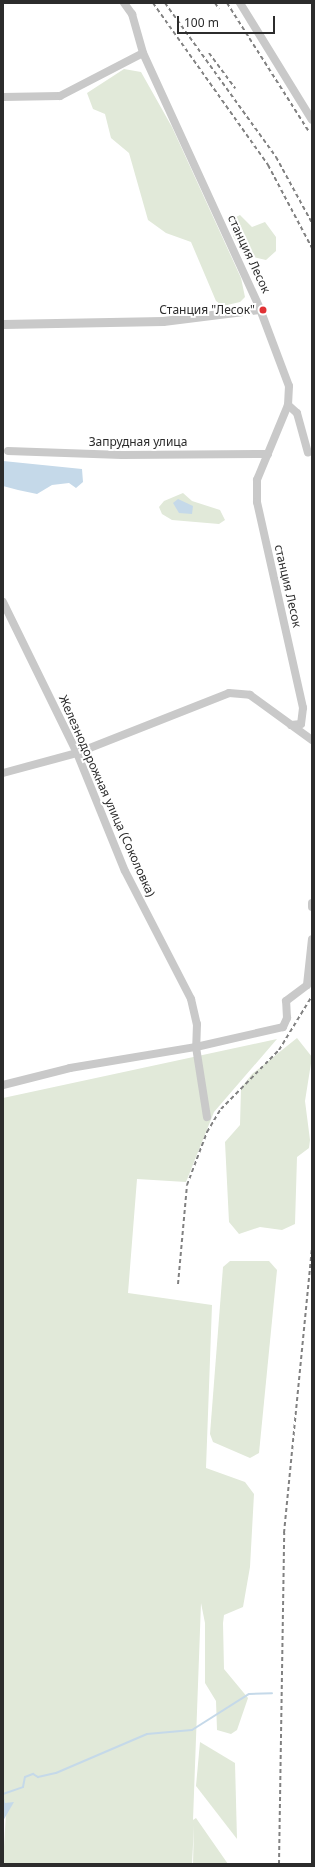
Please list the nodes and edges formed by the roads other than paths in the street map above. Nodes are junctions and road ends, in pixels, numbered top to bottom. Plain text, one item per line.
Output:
1 (124, 3) edge
2 (240, 3) edge
3 (142, 53) junction
4 (3, 97) edge
5 (312, 120) edge
6 (260, 309) junction
7 (3, 324) edge
8 (288, 405) junction
9 (8, 451) dead end
10 (308, 453) dead end
11 (268, 454) junction
12 (3, 602) edge
13 (291, 725) junction
14 (312, 740) edge
15 (77, 754) junction
16 (3, 773) edge
17 (312, 902) edge
18 (312, 907) edge
19 (312, 939) edge
20 (196, 1047) junction
21 (3, 1085) edge
22 (207, 1117) dead end

1 - 3 street, станция Лесок
2 - 5 street
3 - 4 street
3 - 6 street, станция Лесок
6 - 7 street
6 - 8 street, станция Лесок
8 - 10 street
8 - 11 street, станция Лесок
9 - 11 street, Запрудная улица
11 - 13 street, станция Лесок
12 - 15 street, Железнодорожная улица (Соколовка)
13 - 14 street
13 - 15 street
15 - 16 street
15 - 20 street, Железнодорожная улица (Соколовка)
17 - 18 street
19 - 20 street
20 - 21 street
20 - 22 street, Железнодорожная улица (Соколовка)

